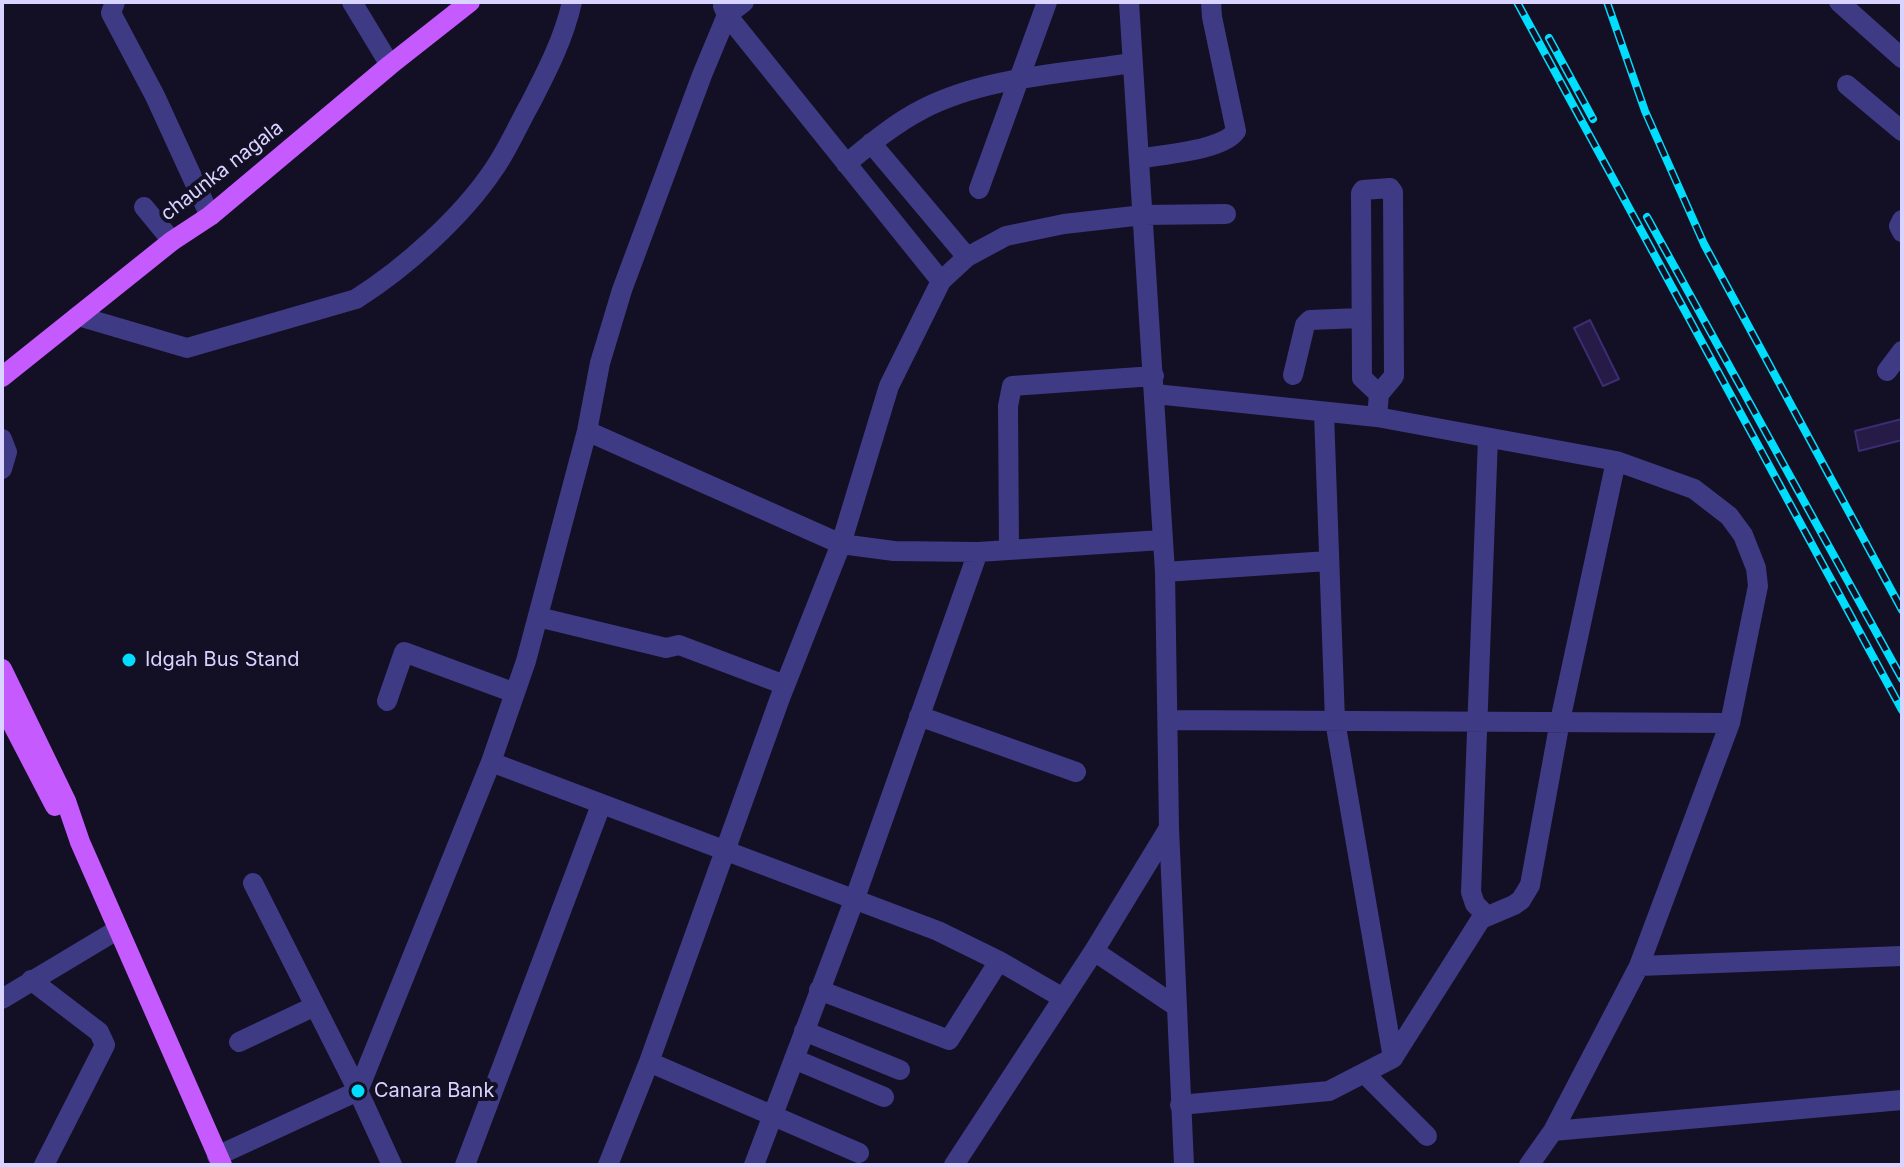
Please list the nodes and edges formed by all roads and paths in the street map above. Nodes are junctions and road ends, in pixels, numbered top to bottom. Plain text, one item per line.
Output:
1 (115, 2) edge
2 (352, 2) edge
3 (470, 2) edge
4 (572, 2) edge
5 (1047, 2) edge
6 (1129, 2) edge
7 (1211, 2) edge
8 (1839, 2) edge
9 (731, 6) edge
10 (1902, 58) edge
11 (1132, 63) junction
12 (390, 65) junction
13 (1020, 80) junction
14 (1847, 85) dead end
15 (1902, 131) edge
16 (871, 143) junction
17 (1139, 159) junction
18 (846, 164) junction
19 (979, 189) dead end
20 (144, 207) dead end
21 (1226, 214) dead end
22 (1143, 215) junction
23 (210, 216) junction
24 (1902, 220) edge
25 (1902, 232) edge
26 (172, 241) junction
27 (967, 257) junction
28 (941, 281) junction
29 (78, 316) junction
30 (1360, 318) junction
31 (1902, 351) edge
32 (1887, 371) dead end
33 (1293, 375) dead end
34 (2, 377) edge
35 (1154, 385) junction
36 (1379, 394) junction
37 (1324, 413) junction
38 (1377, 417) junction
39 (587, 431) junction
40 (1488, 438) junction
41 (2, 439) edge
42 (1616, 461) junction
43 (2, 469) edge
44 (1162, 540) junction
45 (841, 544) junction
46 (1009, 550) junction
47 (978, 552) junction
48 (1328, 561) junction
49 (1165, 572) junction
50 (538, 617) junction
51 (2, 669) edge
52 (785, 685) junction
53 (515, 693) junction
54 (387, 701) dead end
55 (2, 704) edge
56 (919, 716) junction
57 (1168, 720) junction
58 (1335, 721) junction
59 (1560, 721) junction
60 (1476, 722) junction
61 (1730, 723) junction
62 (491, 762) junction
63 (1076, 772) dead end
64 (601, 805) junction
65 (1169, 828) junction
66 (76, 839) junction
67 (726, 851) junction
68 (253, 883) dead end
69 (855, 898) junction
70 (1486, 915) junction
71 (117, 930) junction
72 (1094, 951) junction
73 (1902, 956) edge
74 (999, 961) junction
75 (1639, 966) junction
76 (31, 980) junction
77 (819, 990) junction
78 (1063, 998) junction
79 (2, 999) edge
80 (315, 1006) junction
81 (1177, 1007) junction
82 (804, 1031) junction
83 (239, 1042) dead end
84 (1393, 1058) junction
85 (794, 1059) junction
86 (649, 1062) junction
87 (900, 1070) dead end
88 (1364, 1073) junction
89 (358, 1091) junction
90 (884, 1097) dead end
91 (1902, 1100) edge
92 (1180, 1105) junction
93 (773, 1116) junction
94 (1553, 1131) junction
95 (1427, 1136) dead end
96 (859, 1153) dead end
97 (220, 1160) edge
98 (957, 1164) edge
99 (44, 1165) edge
100 (392, 1165) edge
101 (465, 1165) edge
102 (608, 1165) edge
103 (754, 1165) edge
104 (1184, 1165) edge
105 (1529, 1165) edge

1 - 23 street
2 - 12 street
3 - 12 main road, chaunka nagala
4 - 29 street
5 - 13 street
6 - 11 street
7 - 17 street
8 - 10 street
9 - 18 street
9 - 39 street
11 - 13 street
11 - 17 street
12 - 23 main road, chaunka nagala
13 - 16 street
13 - 19 street
14 - 15 street
16 - 18 street
16 - 27 street
17 - 22 street
18 - 28 street
20 - 26 street
21 - 22 street
22 - 27 street
22 - 35 street
23 - 26 main road, chaunka nagala
24 - 25 street
26 - 29 main road, chaunka nagala
27 - 28 street
28 - 45 street
29 - 34 main road, chaunka nagala
30 - 33 street
30 - 36 street
30 - 36 street
31 - 32 street
35 - 37 street
35 - 44 street
35 - 46 street
36 - 38 street
37 - 38 street
37 - 48 street
38 - 40 street
39 - 45 street
39 - 50 street
40 - 42 street
40 - 60 street
41 - 43 street
42 - 59 street
42 - 61 street
44 - 46 street
44 - 49 street
45 - 47 street
45 - 52 street
46 - 47 street
47 - 56 street
48 - 49 street
48 - 58 street
49 - 57 street
50 - 52 street
50 - 53 street
51 - 66 main road
52 - 67 street
53 - 54 street
53 - 62 street
55 - 66 main road
56 - 63 street
56 - 69 street
57 - 58 street
57 - 65 street
58 - 60 street
58 - 84 street
59 - 60 street
59 - 61 street
59 - 70 street
60 - 70 street
61 - 75 street
62 - 64 street
62 - 89 street
64 - 67 street
64 - 101 street
65 - 72 street
65 - 81 street
66 - 71 main road
67 - 69 street
67 - 86 street
68 - 80 street
69 - 74 street
69 - 77 street
70 - 84 street
71 - 76 street
71 - 97 main road
72 - 78 street
72 - 81 street
73 - 75 street
74 - 77 street
74 - 78 street
75 - 94 street
76 - 79 street
76 - 99 street
77 - 82 street
78 - 98 street
80 - 83 street
80 - 89 street
81 - 92 street
82 - 85 street
82 - 87 street
84 - 88 street
85 - 90 street
85 - 93 street
86 - 93 street
86 - 102 street
88 - 92 street
88 - 95 street
89 - 97 street
89 - 100 street
91 - 94 street
92 - 104 street
93 - 96 street
93 - 103 street
94 - 105 street

